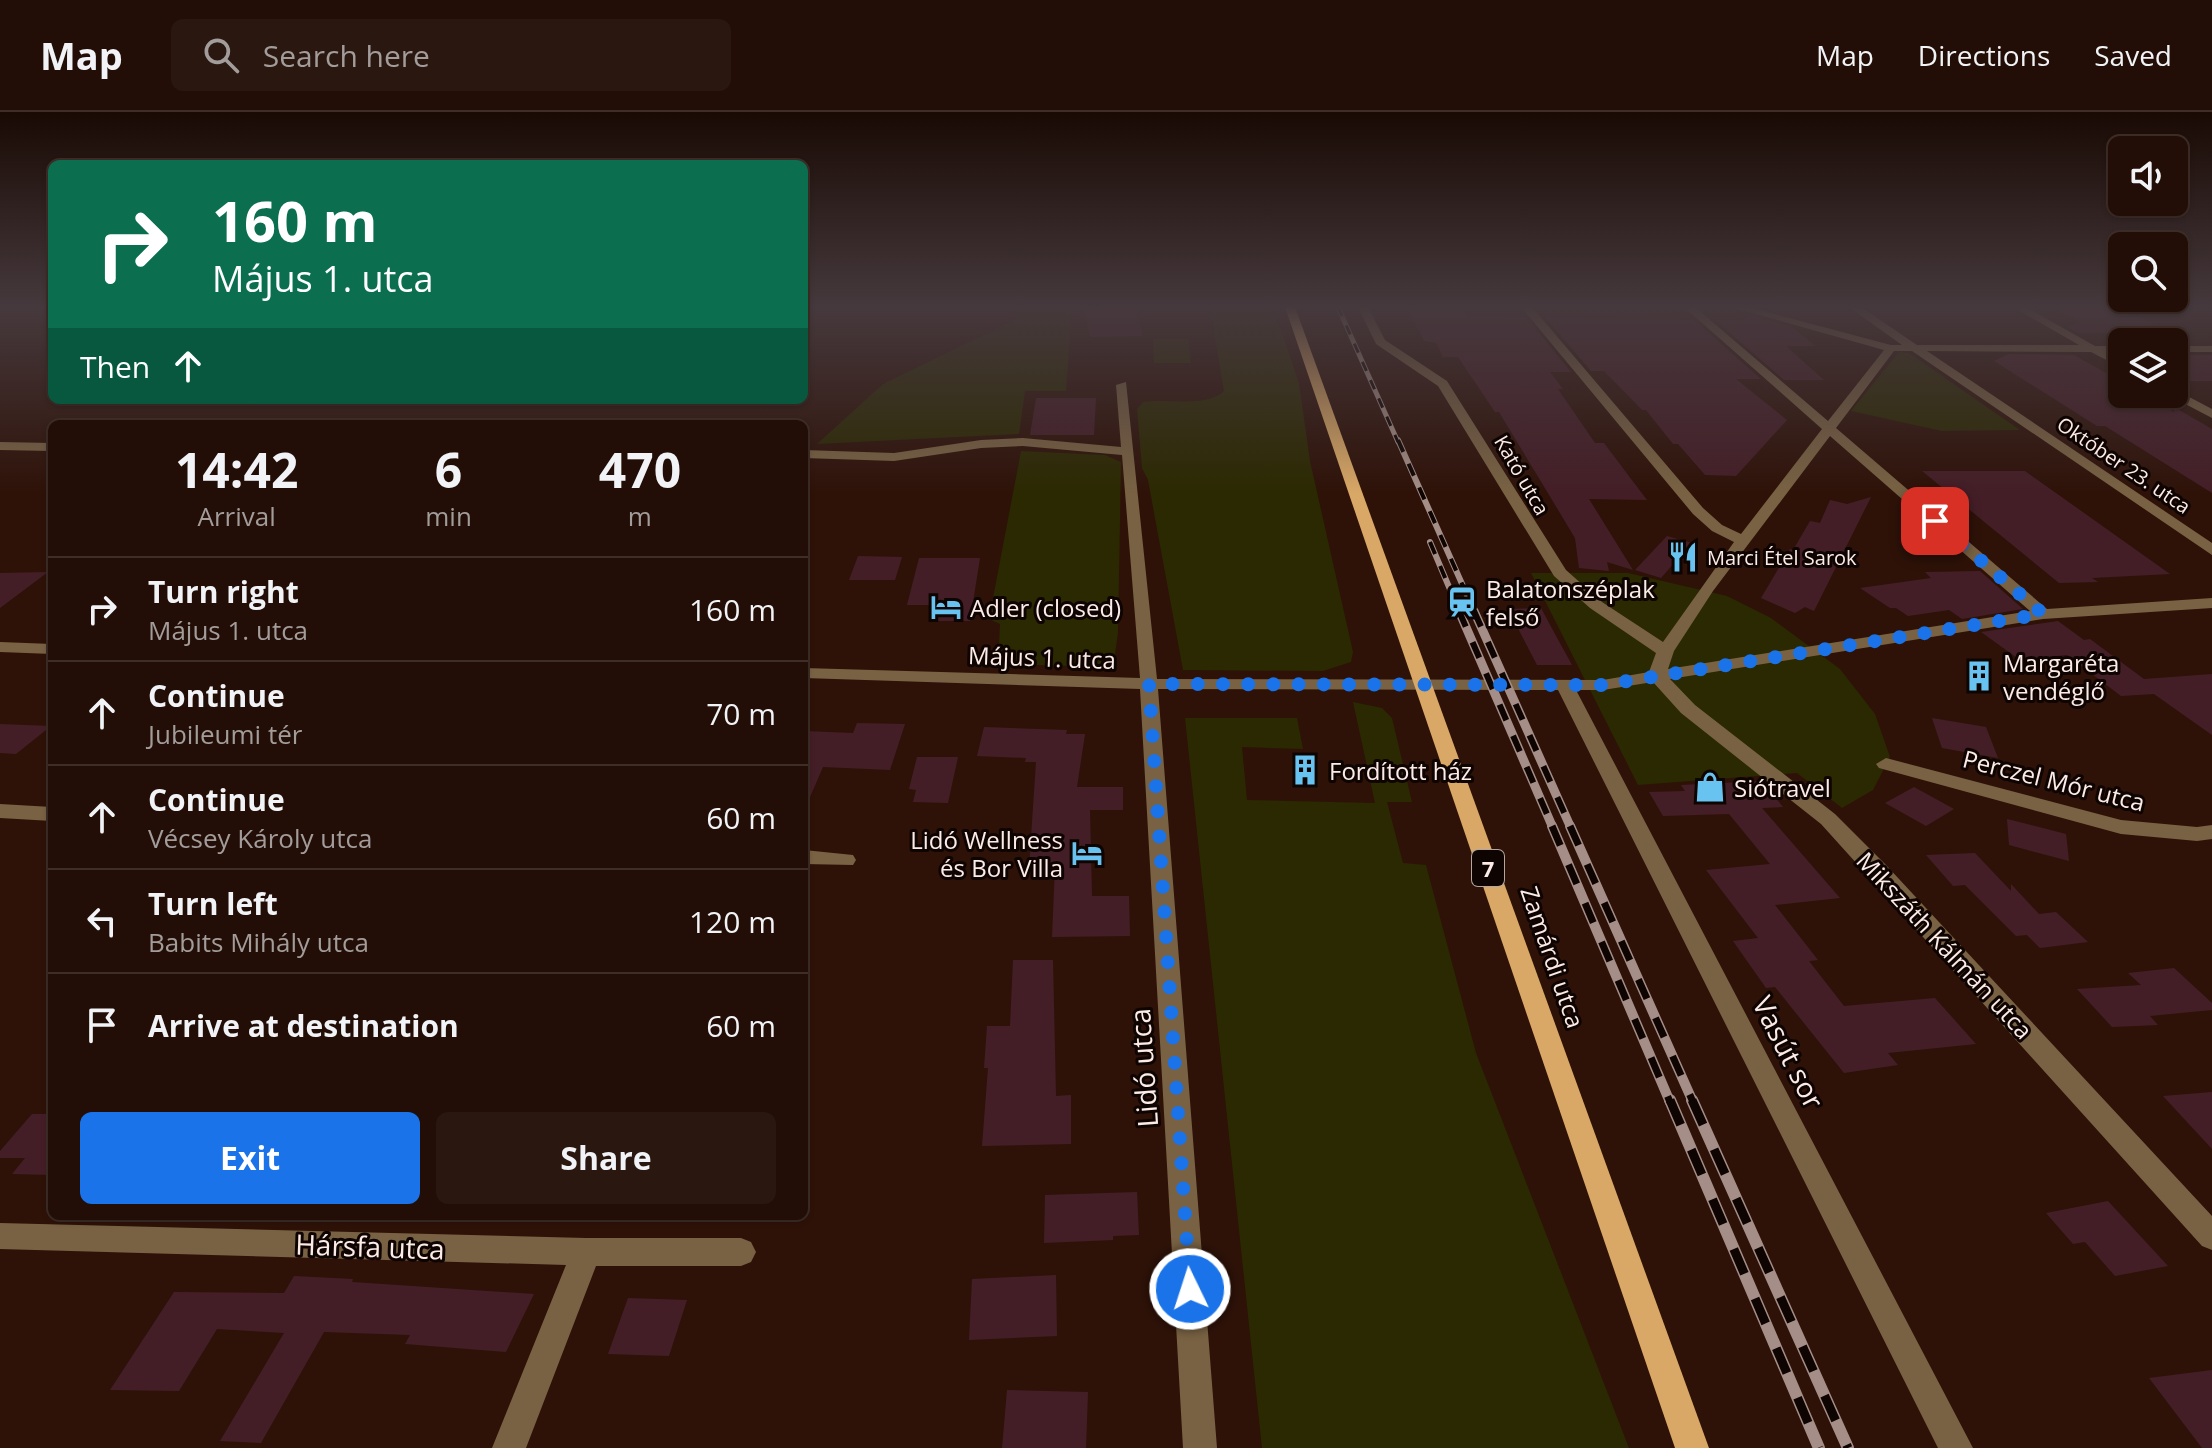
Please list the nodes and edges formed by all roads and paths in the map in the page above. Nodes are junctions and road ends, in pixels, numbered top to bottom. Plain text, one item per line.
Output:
1 (1312, 369) edge
2 (1424, 369) edge
3 (1579, 369) edge
4 (1761, 369) edge
5 (1875, 369) edge
6 (1946, 369) edge
7 (1122, 385) dead end
8 (2188, 401) edge
9 (2212, 414) edge
10 (1829, 429) junction
11 (0, 446) edge
12 (48, 447) edge
13 (1127, 451) junction
14 (808, 454) edge
15 (1741, 540) junction
16 (2212, 550) edge
17 (2210, 605) edge
18 (2043, 614) junction
19 (0, 647) edge
20 (19, 648) junction
21 (48, 649) edge
22 (1665, 651) junction
23 (0, 660) edge
24 (808, 673) edge
25 (1657, 676) junction
26 (1149, 684) junction
27 (1423, 685) junction
28 (1565, 686) junction
29 (1886, 764) dead end
30 (0, 811) edge
31 (48, 814) edge
32 (2207, 838) edge
33 (808, 857) edge
34 (845, 860) dead end
35 (0, 1236) edge
36 (2212, 1237) edge
37 (586, 1252) junction
38 (741, 1252) dead end
39 (509, 1448) edge
40 (1200, 1448) edge
41 (1692, 1448) edge
42 (1956, 1448) edge

1 - 27 main road, Zamárdi utca / 7
2 - 22 street, Kató utca
3 - 15 street
4 - 10 street
5 - 10 street
6 - 16 street, Október 23. utca
7 - 13 street, Lidó utca
8 - 9 street
10 - 15 street
10 - 18 street
11 - 12 street
13 - 14 street
13 - 26 street, Lidó utca
15 - 22 street
17 - 18 street, Május 1. utca
18 - 25 street, Május 1. utca
19 - 20 street
20 - 21 street
20 - 23 street
22 - 25 street
24 - 26 street, Május 1. utca
25 - 28 street, Május 1. utca
25 - 36 street, Mikszáth Kálmán utca
26 - 27 street, Május 1. utca
26 - 40 street, Lidó utca
27 - 28 street, Május 1. utca
27 - 41 main road, Zamárdi utca / 7
28 - 42 street, Vasút sor
29 - 32 street, Perczel Mór utca
30 - 31 street
33 - 34 street
35 - 37 street, Hársfa utca
37 - 38 street, Hársfa utca
37 - 39 street

